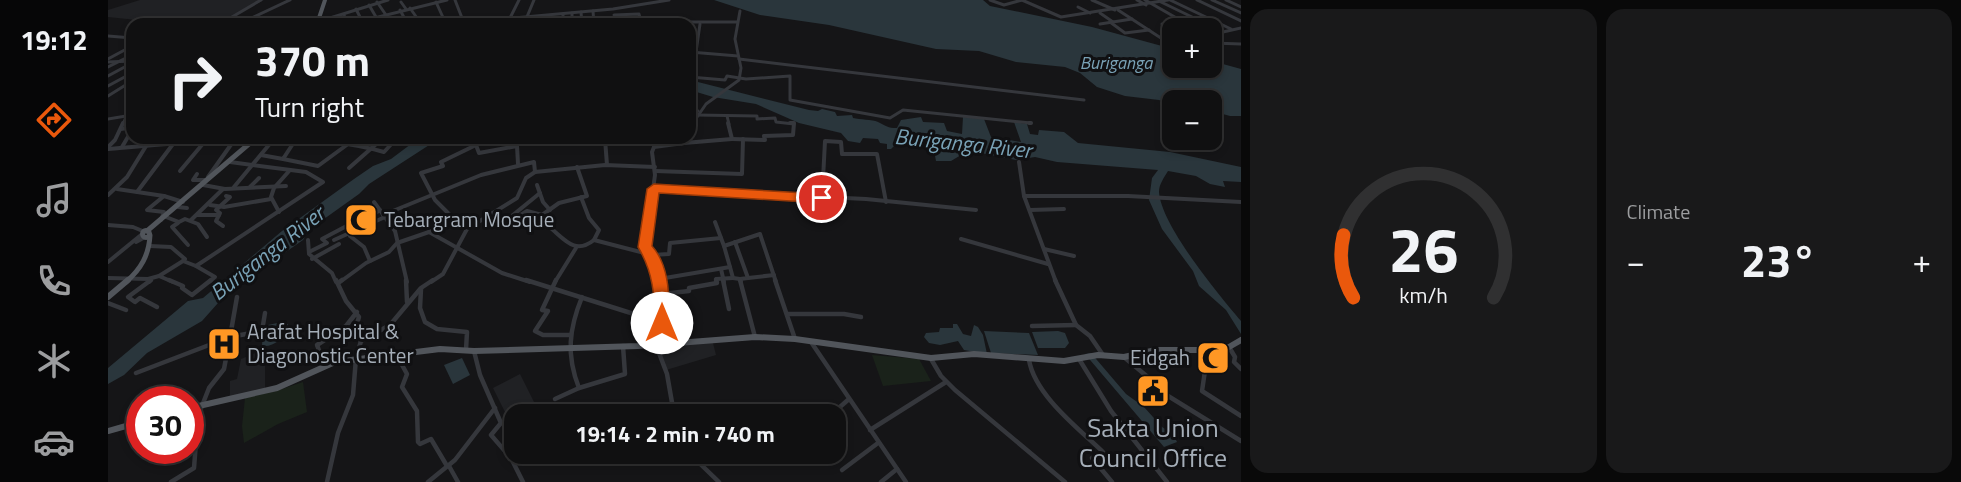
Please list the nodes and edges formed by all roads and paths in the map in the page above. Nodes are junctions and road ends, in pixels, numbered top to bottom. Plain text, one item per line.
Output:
1 (261, 0) edge
2 (290, 0) edge
3 (325, 0) edge
4 (361, 0) edge
5 (388, 0) edge
6 (447, 0) edge
7 (455, 0) edge
8 (519, 0) edge
9 (534, 0) edge
10 (669, 0) edge
11 (990, 0) edge
12 (1022, 0) edge
13 (1092, 0) edge
14 (1137, 0) edge
15 (1145, 0) edge
16 (1169, 0) edge
17 (1197, 0) edge
18 (1212, 0) edge
19 (1226, 0) edge
20 (401, 2) dead end
21 (436, 2) junction
22 (1160, 2) junction
23 (378, 3) junction
24 (1151, 3) junction
25 (369, 5) junction
26 (1146, 5) junction
27 (1078, 7) dead end
28 (1241, 7) edge
29 (410, 8) junction
30 (358, 9) junction
31 (406, 9) junction
32 (613, 9) junction
33 (400, 10) junction
34 (1117, 10) junction
35 (593, 11) junction
36 (740, 11) dead end
37 (581, 12) junction
38 (1099, 12) junction
39 (572, 13) junction
40 (1091, 13) junction
41 (1241, 13) edge
42 (563, 14) junction
43 (344, 15) junction
44 (386, 15) junction
45 (614, 15) junction
46 (376, 17) junction
47 (526, 17) junction
48 (230, 18) edge
49 (252, 18) edge
50 (318, 18) edge
51 (334, 18) edge
52 (345, 18) edge
53 (361, 18) edge
54 (372, 18) edge
55 (404, 18) edge
56 (417, 18) dead end
57 (443, 18) edge
58 (462, 18) edge
59 (510, 18) joint
60 (563, 18) edge
61 (572, 18) edge
62 (582, 18) edge
63 (594, 18) edge
64 (614, 18) edge
65 (640, 18) edge
66 (1176, 18) edge
67 (1133, 19) junction
68 (1241, 21) edge
69 (737, 22) junction
70 (1112, 22) junction
71 (696, 24) edge
72 (700, 24) junction
73 (1100, 24) dead end
74 (1241, 28) edge
75 (1149, 30) junction
76 (1232, 30) junction
77 (108, 36) edge
78 (126, 38) edge
79 (1162, 39) edge
80 (1222, 43) edge
81 (1241, 44) edge
82 (126, 50) edge
83 (696, 52) joint
84 (126, 58) edge
85 (739, 58) junction
86 (108, 60) edge
87 (119, 61) junction
88 (126, 62) edge
89 (126, 66) edge
90 (108, 67) edge
91 (108, 76) edge
92 (126, 76) edge
93 (740, 76) junction
94 (696, 78) edge
95 (126, 85) edge
96 (108, 86) edge
97 (108, 96) edge
98 (1084, 100) dead end
99 (697, 113) joint
100 (727, 116) junction
101 (126, 117) joint
102 (108, 119) edge
103 (1031, 123) dead end
104 (126, 128) edge
105 (120, 129) junction
106 (732, 139) junction
107 (743, 139) junction
108 (126, 140) edge
109 (696, 140) edge
110 (165, 144) edge
111 (173, 144) edge
112 (203, 144) edge
113 (232, 144) edge
114 (250, 144) edge
115 (271, 144) edge
116 (291, 144) edge
117 (348, 144) dead end
118 (350, 144) edge
119 (376, 144) edge
120 (391, 144) edge
121 (604, 144) edge
122 (654, 144) edge
123 (669, 144) edge
124 (148, 146) junction
125 (363, 146) joint
126 (654, 147) junction
127 (108, 148) edge
128 (122, 148) junction
129 (370, 149) junction
130 (261, 155) junction
131 (283, 159) junction
132 (230, 162) junction
133 (1019, 162) dead end
134 (253, 164) junction
135 (519, 164) junction
136 (607, 165) junction
137 (577, 167) junction
138 (349, 168) dead end
139 (656, 169) junction
140 (290, 170) junction
141 (180, 171) dead end
142 (535, 172) junction
143 (246, 173) junction
144 (254, 173) dead end
145 (197, 174) dead end
146 (259, 178) dead end
147 (204, 183) junction
148 (537, 185) dead end
149 (286, 186) dead end
150 (234, 188) junction
151 (250, 188) junction
152 (274, 188) junction
153 (117, 189) junction
154 (223, 189) junction
155 (654, 189) junction
156 (137, 192) junction
157 (433, 193) junction
158 (540, 193) junction
159 (108, 195) edge
160 (164, 196) junction
161 (226, 196) dead end
162 (1024, 196) junction
163 (581, 197) junction
164 (822, 198) junction
165 (271, 200) junction
166 (374, 202) dead end
167 (886, 202) junction
168 (1241, 202) edge
169 (181, 205) junction
170 (210, 205) dead end
171 (219, 207) junction
172 (187, 208) dead end
173 (1064, 209) dead end
174 (550, 210) junction
175 (976, 210) dead end
176 (1029, 210) junction
177 (279, 212) junction
178 (492, 213) junction
179 (383, 214) junction
180 (196, 215) junction
181 (219, 215) junction
182 (163, 219) junction
183 (191, 220) dead end
184 (508, 221) junction
185 (179, 222) junction
186 (714, 222) dead end
187 (108, 225) edge
188 (223, 226) dead end
189 (349, 231) junction
190 (429, 232) junction
191 (146, 234) junction
192 (329, 235) junction
193 (207, 237) dead end
194 (721, 238) junction
195 (961, 239) dead end
196 (308, 240) dead end
197 (334, 240) junction
198 (594, 240) junction
199 (735, 242) junction
200 (397, 243) junction
201 (188, 245) dead end
202 (150, 246) junction
203 (724, 246) junction
204 (576, 248) junction
205 (456, 249) junction
206 (1044, 249) junction
207 (309, 252) junction
208 (652, 255) junction
209 (1074, 256) dead end
210 (312, 259) junction
211 (183, 261) junction
212 (370, 261) junction
213 (108, 262) edge
214 (1049, 264) junction
215 (196, 266) junction
216 (730, 267) junction
217 (721, 269) junction
218 (774, 275) junction
219 (159, 276) junction
220 (134, 277) junction
221 (108, 278) edge
222 (734, 278) junction
223 (748, 278) junction
224 (659, 279) junction
225 (722, 279) junction
226 (740, 279) junction
227 (151, 280) junction
228 (338, 283) junction
229 (421, 288) junction
230 (551, 288) junction
231 (662, 294) junction
232 (108, 297) edge
233 (237, 297) dead end
234 (582, 297) junction
235 (407, 302) junction
236 (108, 303) edge
237 (157, 308) dead end
238 (729, 309) dead end
239 (126, 310) dead end
240 (357, 312) junction
241 (265, 313) dead end
242 (787, 314) junction
243 (861, 317) dead end
244 (662, 319) junction
245 (1076, 325) junction
246 (1032, 326) dead end
247 (570, 335) junction
248 (230, 337) junction
249 (755, 337) junction
250 (795, 339) junction
251 (361, 341) junction
252 (811, 342) junction
253 (1235, 343) edge
254 (658, 344) junction
255 (623, 346) junction
256 (567, 348) junction
257 (470, 351) junction
258 (1201, 351) junction
259 (396, 353) junction
260 (1100, 355) junction
261 (1124, 357) junction
262 (356, 358) junction
263 (931, 358) junction
264 (1080, 359) junction
265 (1029, 360) junction
266 (325, 366) junction
267 (1241, 369) edge
268 (136, 373) dead end
269 (946, 382) junction
270 (579, 388) junction
271 (555, 399) dead end
272 (849, 399) junction
273 (204, 400) edge
274 (672, 404) edge
275 (843, 404) edge
276 (204, 405) edge
277 (495, 408) junction
278 (1241, 416) edge
279 (126, 426) edge
280 (870, 430) junction
281 (108, 431) edge
282 (1241, 441) edge
283 (878, 443) junction
284 (195, 464) edge
285 (700, 464) edge
286 (448, 466) junction
287 (897, 469) junction
288 (842, 470) dead end
289 (171, 482) edge
290 (327, 482) edge
291 (428, 482) edge
292 (459, 482) edge
293 (523, 482) edge
294 (719, 482) edge
295 (881, 482) edge
296 (906, 482) edge
297 (1065, 482) edge
298 (1112, 482) edge
299 (1167, 482) edge

1 - 48 street
2 - 49 street
3 - 50 main road
4 - 30 street
5 - 23 street
6 - 21 street
7 - 58 street
8 - 59 street
9 - 47 street
10 - 32 street
11 - 12 street
12 - 40 street
13 - 34 street
14 - 26 street
15 - 24 street
16 - 22 street
16 - 76 street
17 - 68 street
18 - 41 street
19 - 28 street
20 - 31 street
21 - 29 street
21 - 57 street
22 - 24 street
22 - 76 street
23 - 25 street
23 - 44 street
24 - 26 street
24 - 66 street
25 - 30 street
25 - 46 street
26 - 34 street
27 - 40 street
29 - 31 street
29 - 56 street
30 - 43 street
30 - 53 street
31 - 33 street
32 - 35 street
32 - 45 street
33 - 44 street
33 - 55 street
34 - 38 street
34 - 67 street
35 - 37 street
35 - 63 street
36 - 69 street
37 - 39 street
37 - 62 street
38 - 40 street
38 - 70 street
39 - 42 street
39 - 61 street
42 - 47 street
42 - 60 street
43 - 51 street
43 - 52 street
44 - 46 street
45 - 64 street
45 - 65 street
46 - 54 street
47 - 59 street
67 - 70 street
67 - 75 street
69 - 72 street
69 - 85 street
70 - 73 street
70 - 75 street
71 - 72 street
72 - 83 street
74 - 76 street
75 - 79 street
77 - 78 street
80 - 81 street
82 - 86 street
83 - 85 street
84 - 87 street
85 - 93 street
85 - 98 street
86 - 87 street
87 - 88 street
87 - 90 street
89 - 91 street
92 - 96 street
93 - 94 street
93 - 99 street
93 - 103 street
95 - 97 street
99 - 100 street
100 - 106 street
100 - 107 street
101 - 102 street
101 - 105 street
104 - 105 street
105 - 127 street
106 - 107 street
106 - 109 street
107 - 139 street
108 - 128 street
110 - 124 street
111 - 156 street
112 - 141 street
113 - 147 street
114 - 132 main road
115 - 130 street
116 - 131 street
117 - 131 street
118 - 125 street
119 - 129 street
120 - 129 street
121 - 136 street
122 - 126 street
123 - 126 street
124 - 128 street
124 - 153 street
125 - 129 street
126 - 139 street
127 - 128 street
129 - 138 street
130 - 131 street
130 - 134 street
132 - 134 street
132 - 147 main road
133 - 162 street
134 - 140 street
134 - 143 street
135 - 142 street
135 - 157 street
135 - 157 street
136 - 137 street
136 - 139 street
137 - 142 street
137 - 163 street
139 - 155 street
140 - 152 street
140 - 177 street
142 - 178 street
143 - 144 street
143 - 150 street
145 - 147 street
146 - 151 street
147 - 154 street
147 - 169 main road
148 - 158 street
149 - 152 street
150 - 151 street
150 - 154 street
151 - 152 street
152 - 165 street
153 - 156 street
153 - 159 street
154 - 180 street
155 - 164 street
155 - 208 street
156 - 160 street
157 - 179 street
157 - 190 street
158 - 174 street
158 - 184 street
160 - 169 street
160 - 182 street
161 - 171 street
162 - 168 street
162 - 176 street
163 - 174 street
163 - 198 street
164 - 167 street
164 - 167 street
165 - 171 street
165 - 177 street
166 - 179 street
167 - 175 street
169 - 172 street
169 - 182 main road
170 - 171 street
171 - 181 street
173 - 176 street
174 - 184 street
176 - 206 street
177 - 215 street
178 - 184 street
178 - 205 street
179 - 189 street
179 - 192 street
179 - 200 street
180 - 181 street
180 - 183 street
181 - 188 street
182 - 185 street
182 - 191 main road
184 - 204 street
185 - 193 street
185 - 201 street
186 - 194 street
187 - 191 street
189 - 197 street
189 - 212 street
190 - 200 street
190 - 205 street
191 - 202 main road
191 - 213 street
192 - 197 street
192 - 207 street
194 - 203 street
194 - 208 street
195 - 214 street
196 - 207 street
197 - 210 street
198 - 204 street
198 - 208 street
199 - 203 street
199 - 218 street
199 - 223 street
200 - 212 street
200 - 235 street
202 - 211 street
202 - 220 main road
203 - 216 street
204 - 230 street
205 - 229 street
205 - 230 street
206 - 209 street
206 - 214 street
207 - 210 street
208 - 224 street
210 - 228 street
211 - 215 street
211 - 219 street
212 - 228 street
214 - 245 street
215 - 219 street
216 - 217 street
216 - 222 street
217 - 224 street
217 - 225 street
218 - 223 street
218 - 242 street
219 - 227 street
220 - 221 street
220 - 227 street
220 - 232 main road
222 - 225 street
222 - 226 street
223 - 226 street
224 - 231 street
225 - 231 street
225 - 238 street
226 - 249 street
227 - 237 street
228 - 240 street
229 - 235 street
229 - 257 street
230 - 234 street
230 - 247 street
231 - 244 street
233 - 248 street
234 - 244 street
234 - 247 street
235 - 251 street
236 - 239 street
240 - 251 street
240 - 266 street
241 - 248 street
242 - 243 street
242 - 250 street
244 - 254 street
245 - 246 street
245 - 260 street
247 - 256 street
248 - 268 street
248 - 273 street
249 - 250 main road
249 - 254 main road
250 - 252 main road
251 - 262 street
252 - 263 main road
252 - 272 street
253 - 258 main road
253 - 267 street
254 - 255 main road
254 - 274 street
255 - 256 main road
255 - 270 street
256 - 257 main road
256 - 270 street
257 - 259 main road
257 - 277 street
258 - 261 main road
258 - 278 street
259 - 262 main road
259 - 286 street
260 - 261 main road
260 - 264 main road
261 - 282 street
262 - 266 main road
262 - 290 street
263 - 265 main road
263 - 269 street
264 - 265 main road
264 - 299 street
265 - 298 street
266 - 276 main road
269 - 280 street
269 - 297 street
270 - 271 street
272 - 275 street
272 - 280 street
277 - 286 street
277 - 293 street
279 - 281 main road
280 - 283 street
283 - 287 street
283 - 288 street
284 - 289 street
285 - 294 street
286 - 291 street
286 - 292 street
287 - 295 street
287 - 296 street

